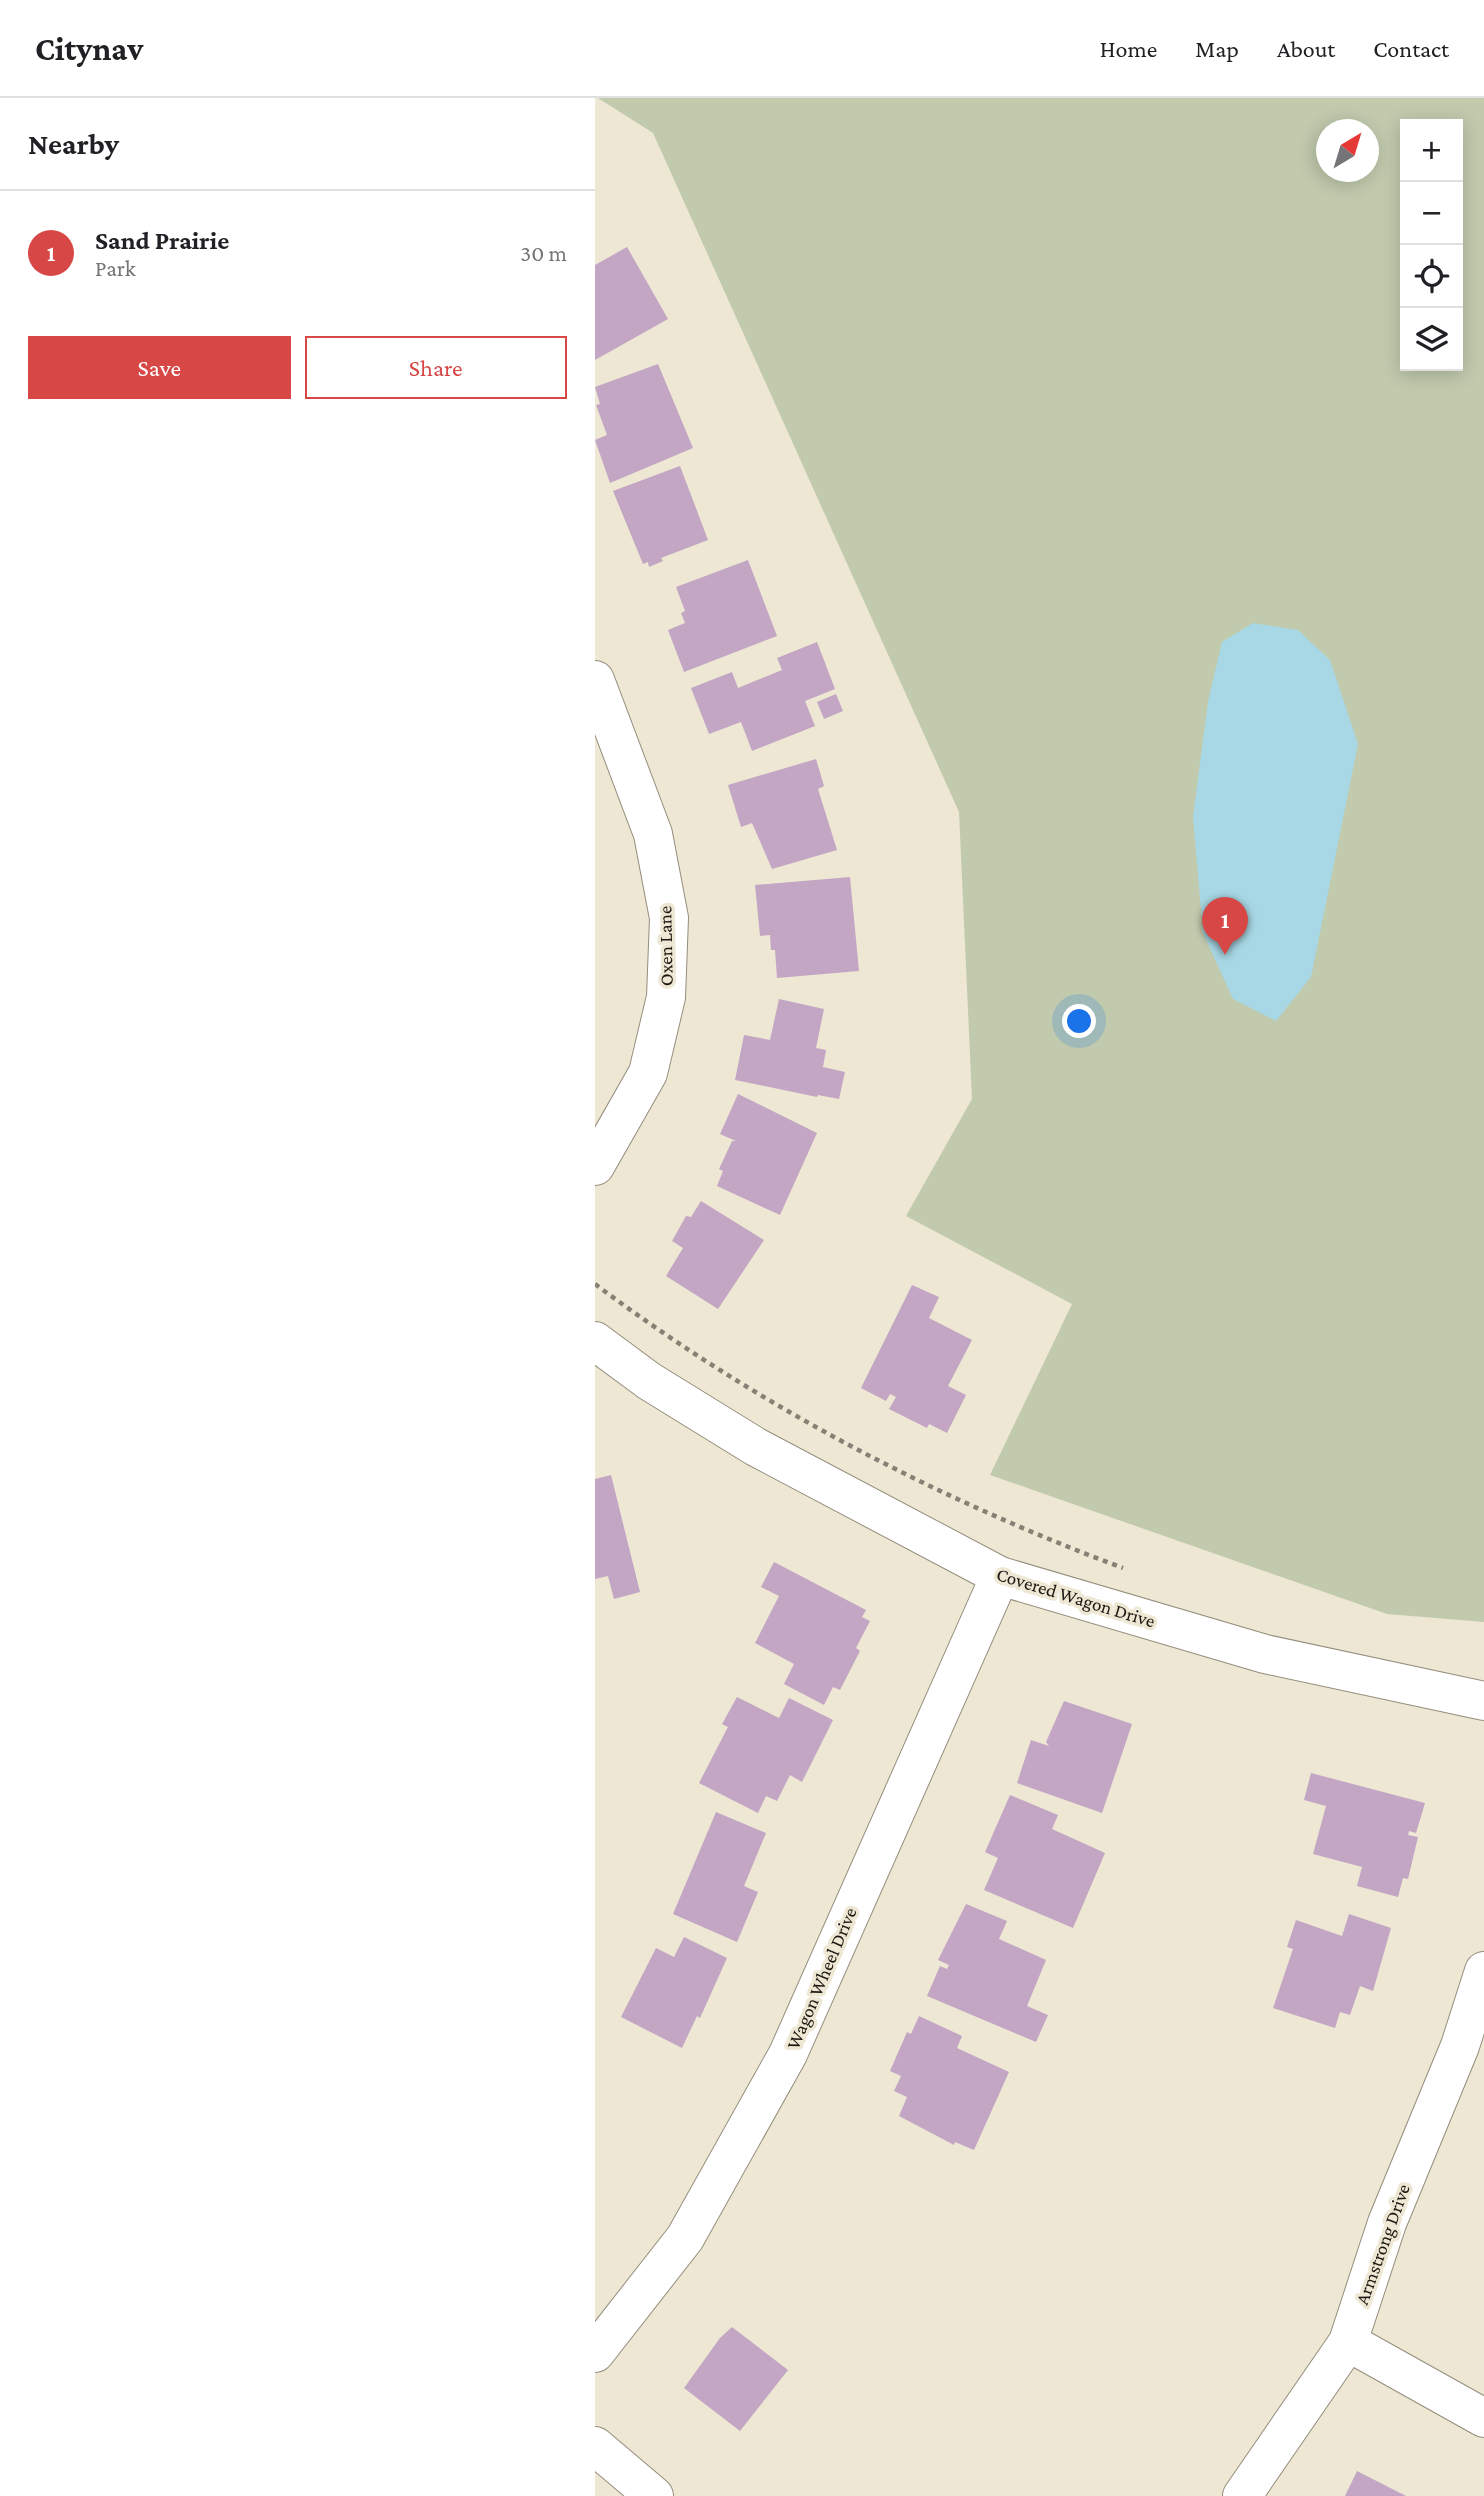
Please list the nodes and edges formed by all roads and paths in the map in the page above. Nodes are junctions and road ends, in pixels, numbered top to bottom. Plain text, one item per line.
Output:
1 (595, 680) edge
2 (595, 1166) edge
3 (595, 1284) edge
4 (595, 1341) edge
5 (1132, 1571) dead end
6 (1000, 1576) junction
7 (1484, 1701) edge
8 (1484, 1971) edge
9 (1348, 2342) junction
10 (595, 2353) edge
11 (1484, 2418) edge
12 (595, 2446) edge
13 (654, 2496) edge
14 (1242, 2496) edge

1 - 2 street, Oxen Lane
3 - 5 path
4 - 6 street, Covered Wagon Drive
6 - 7 street, Covered Wagon Drive
6 - 10 street, Wagon Wheel Drive
8 - 9 street, Armstrong Drive
9 - 11 street
9 - 14 street, Armstrong Drive
12 - 13 street

